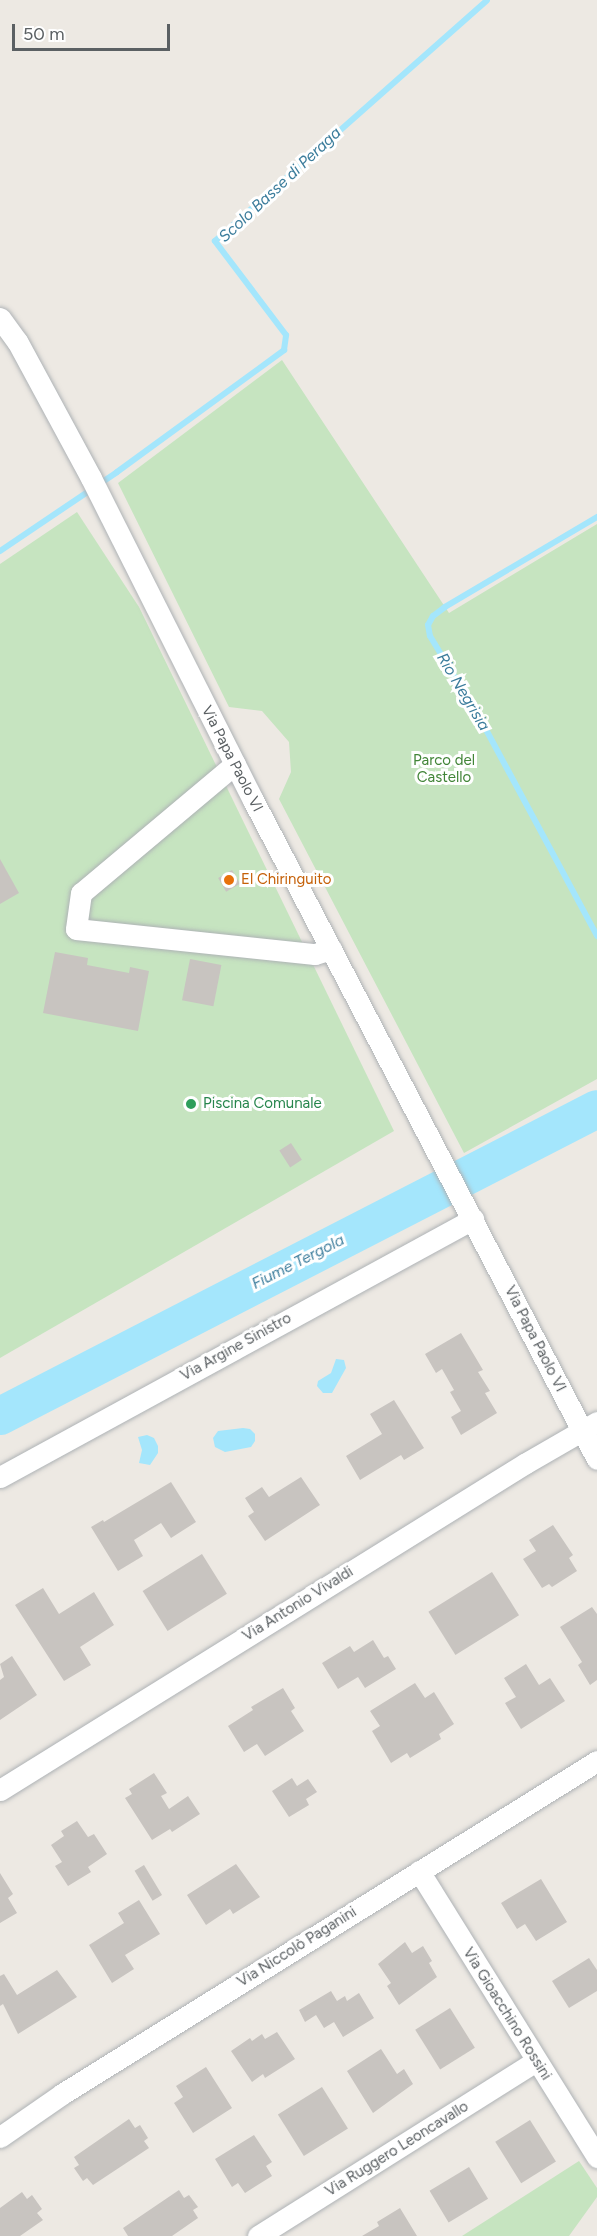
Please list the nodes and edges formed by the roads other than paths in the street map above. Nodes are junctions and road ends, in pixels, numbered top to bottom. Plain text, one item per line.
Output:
1 (0, 318) edge
2 (235, 764) junction
3 (331, 950) junction
4 (468, 1210) junction
5 (590, 1425) edge
6 (597, 1459) edge
7 (0, 1477) edge
8 (597, 1761) edge
9 (0, 1790) edge
10 (419, 1871) junction
11 (536, 2061) junction
12 (0, 2137) edge
13 (597, 2157) edge
14 (258, 2236) edge

1 - 2 street, Via Papa Paolo VI
2 - 3 street, Via Papa Paolo VI
2 - 3 street
3 - 4 street, Via Papa Paolo VI
4 - 5 street, Via Papa Paolo VI
4 - 7 street, Via Argine Sinistro
5 - 6 street, Via Papa Paolo VI
5 - 9 street, Via Antonio Vivaldi
8 - 10 street, Via Niccolò Paganini
10 - 11 street, Via Gioacchino Rossini
10 - 12 street, Via Niccolò Paganini
11 - 13 street, Via Gioacchino Rossini
11 - 14 street, Via Ruggero Leoncavallo

